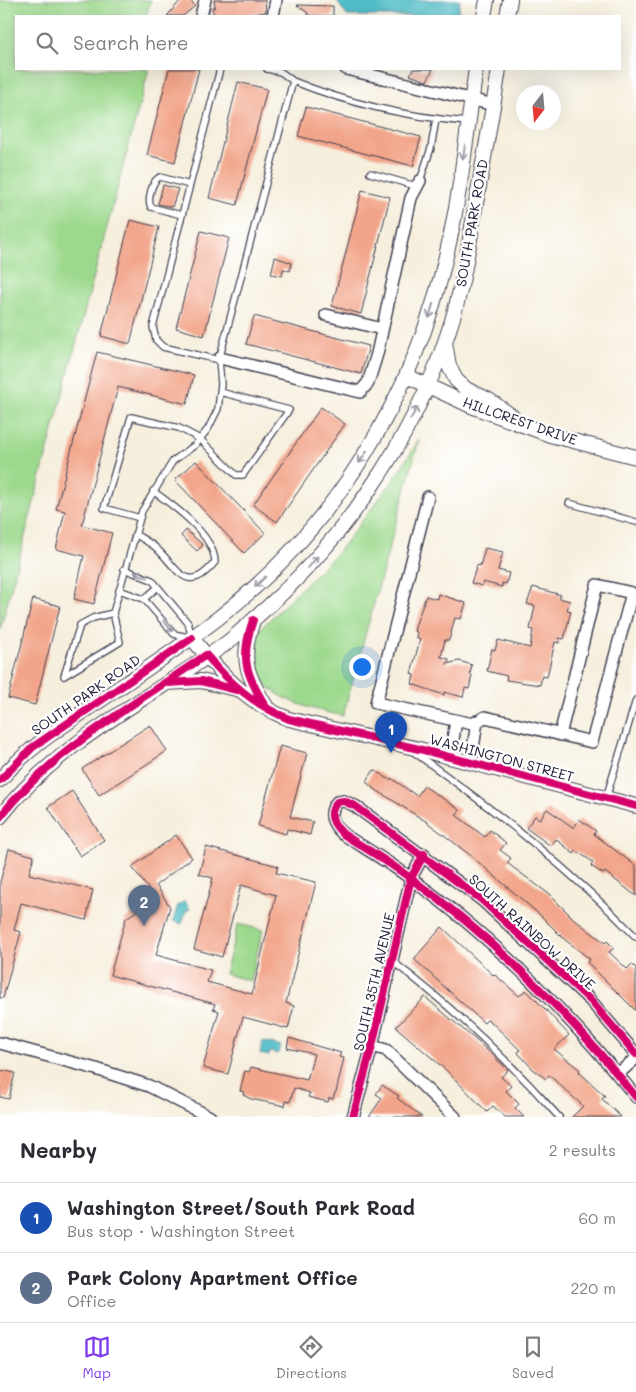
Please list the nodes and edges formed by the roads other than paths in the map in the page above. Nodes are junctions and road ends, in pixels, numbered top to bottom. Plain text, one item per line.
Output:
1 (205, 0) edge
2 (276, 0) edge
3 (487, 0) edge
4 (510, 0) edge
5 (201, 15) edge
6 (273, 15) edge
7 (484, 15) edge
8 (507, 15) edge
9 (220, 70) edge
10 (272, 70) edge
11 (350, 70) edge
12 (476, 70) edge
13 (499, 70) edge
14 (293, 80) junction
15 (471, 100) junction
16 (494, 105) junction
17 (436, 119) junction
18 (468, 122) junction
19 (370, 173) dead end
20 (420, 181) junction
21 (190, 185) junction
22 (182, 215) junction
23 (326, 315) dead end
24 (382, 329) junction
25 (445, 342) junction
26 (219, 359) junction
27 (407, 376) junction
28 (426, 386) junction
29 (220, 392) junction
30 (526, 426) junction
31 (200, 439) junction
32 (636, 457) edge
33 (153, 491) junction
34 (428, 497) dead end
35 (569, 503) dead end
36 (140, 518) junction
37 (636, 522) edge
38 (135, 534) junction
39 (124, 569) junction
40 (158, 587) junction
41 (119, 590) junction
42 (144, 599) junction
43 (113, 613) junction
44 (253, 620) junction
45 (192, 638) junction
46 (206, 656) junction
47 (166, 683) junction
48 (238, 690) junction
49 (636, 700) edge
50 (269, 711) junction
51 (456, 721) junction
52 (477, 721) junction
53 (560, 735) junction
54 (407, 746) junction
55 (450, 757) junction
56 (471, 763) junction
57 (0, 780) edge
58 (606, 798) junction
59 (636, 806) edge
60 (0, 816) edge
61 (424, 854) junction
62 (411, 878) junction
63 (636, 937) edge
64 (390, 960) junction
65 (0, 1043) edge
66 (372, 1046) junction
67 (636, 1054) edge
68 (636, 1058) edge
69 (618, 1074) junction
70 (636, 1096) edge
71 (210, 1117) edge
72 (354, 1117) edge
73 (455, 1117) edge
74 (559, 1117) edge

1 - 5 street
2 - 6 street
3 - 7 street
4 - 8 street
9 - 21 lane
10 - 14 lane
11 - 15 street
12 - 15 street, SOUTH PARK ROAD
13 - 16 street, SOUTH PARK ROAD
14 - 17 lane
14 - 26 lane
15 - 16 street
15 - 18 street, SOUTH PARK ROAD
16 - 25 street, SOUTH PARK ROAD
17 - 18 lane
17 - 20 lane
18 -> 27 street, SOUTH PARK ROAD
19 - 20 lane
20 - 24 street
21 - 22 lane
21 - 22 lane
22 - 26 lane
23 - 24 street
24 - 26 street
25 - 28 street, SOUTH PARK ROAD
25 - 30 street
26 - 29 lane
27 - 28 street, HILLCREST DRIVE
27 -> 45 street, SOUTH PARK ROAD
28 - 30 street, HILLCREST DRIVE
44 -> 28 street, SOUTH PARK ROAD
29 - 31 lane
29 - 31 lane
30 - 32 street, HILLCREST DRIVE
31 - 33 lane
31 - 36 lane
33 - 36 lane
33 - 38 lane
34 - 51 street
35 - 37 lane
36 - 38 lane
38 - 39 lane
40 -> 39 lane
39 - 41 lane
40 - 42 lane
40 - 45 lane
41 - 42 lane
41 - 43 lane
42 -> 45 lane
43 - 43 lane
44 - 46 street, SOUTH PARK ROAD
44 - 50 street
45 - 46 street, WASHINGTON STREET
45 - 57 street, SOUTH PARK ROAD
46 - 47 street, SOUTH PARK ROAD
46 - 48 street, WASHINGTON STREET
47 - 48 street
47 - 60 street, SOUTH PARK ROAD
48 - 50 street, WASHINGTON STREET
49 - 58 lane
50 - 54 street, WASHINGTON STREET
51 - 52 street
51 - 55 street
52 - 53 street
52 - 56 street
53 - 53 street
54 - 55 street, WASHINGTON STREET
54 - 63 lane
55 - 56 street, WASHINGTON STREET
56 - 58 street, WASHINGTON STREET
58 - 59 street, WASHINGTON STREET
61 - 62 street, SOUTH 35TH AVENUE
61 - 62 street, SOUTH RAINBOW DRIVE
61 - 67 street, SOUTH RAINBOW DRIVE
62 - 64 street, SOUTH 35TH AVENUE
62 - 69 street, SOUTH RAINBOW DRIVE
64 - 66 street, SOUTH 35TH AVENUE
64 - 74 lane
65 - 71 street
66 - 72 street, SOUTH 35TH AVENUE
66 - 73 street
68 - 69 street
69 - 70 street, SOUTH RAINBOW DRIVE

